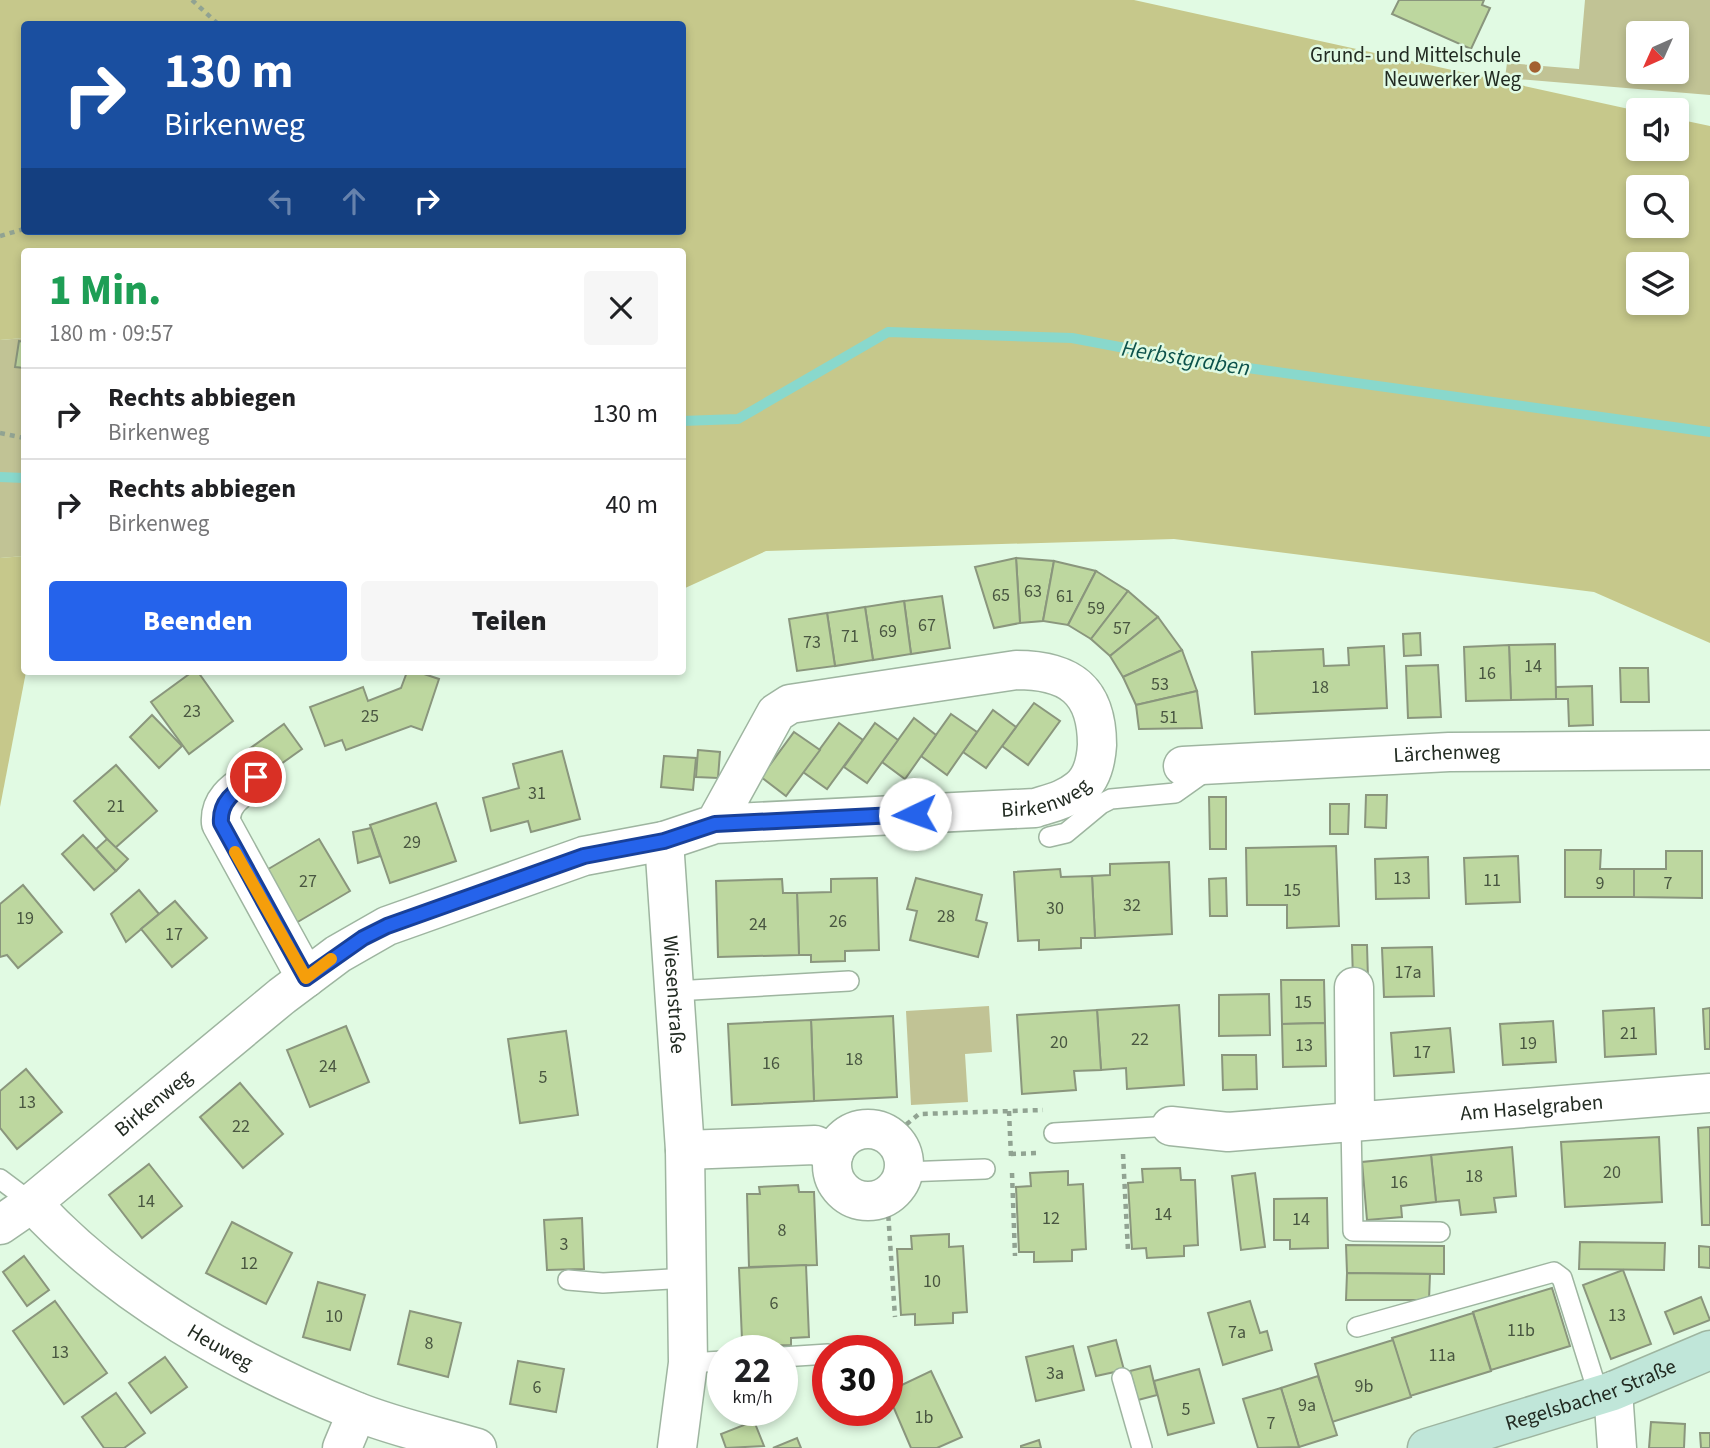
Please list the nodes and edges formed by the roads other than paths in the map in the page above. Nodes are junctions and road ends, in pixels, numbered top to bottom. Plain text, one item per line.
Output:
1 (1710, 750) edge
2 (1199, 765) joint
3 (256, 777) dead end
4 (715, 824) junction
5 (1049, 837) dead end
6 (664, 841) junction
7 (306, 978) junction
8 (849, 981) dead end
9 (1354, 987) dead end
10 (674, 991) junction
11 (1710, 1093) edge
12 (1353, 1123) junction
13 (1171, 1126) joint
14 (1054, 1133) dead end
15 (685, 1150) junction
16 (834, 1153) junction
17 (985, 1169) dead end
18 (0, 1179) edge
19 (895, 1184) junction
20 (32, 1203) junction
21 (0, 1225) edge
22 (1440, 1232) dead end
23 (687, 1278) junction
24 (568, 1280) dead end
25 (1357, 1327) dead end
26 (1710, 1350) edge
27 (706, 1362) edge
28 (1122, 1378) dead end
29 (1606, 1394) junction
30 (357, 1412) junction
31 (342, 1448) edge
32 (477, 1448) edge
33 (677, 1448) edge
34 (1142, 1448) edge
35 (1427, 1448) edge
36 (1617, 1448) edge

1 - 2 street, Lärchenweg
2 - 5 lane
3 - 7 street
4 - 4 street, Birkenweg
4 - 6 street, Birkenweg
6 - 7 street, Birkenweg
6 - 10 street, Wiesenstraße
7 - 20 street, Birkenweg
8 - 10 lane
9 - 12 street
10 - 15 street, Wiesenstraße
11 - 12 street, Am Haselgraben
12 - 13 street, Am Haselgraben
12 - 22 lane
13 - 14 lane
15 - 16 street
15 - 23 street, Wiesenstraße
16 - 19 street
16 - 19 street
17 - 19 lane
18 - 20 lane, Heuweg
20 - 21 street, Birkenweg
20 - 30 street, Heuweg
23 - 24 lane
23 - 27 street, Wiesenstraße
25 - 29 lane
26 - 29 street, Regelsbacher Straße
27 - 33 street, Wiesenstraße
28 - 34 lane
29 - 35 street, Regelsbacher Straße
29 - 36 street
30 - 31 street
30 - 32 street, Heuweg

